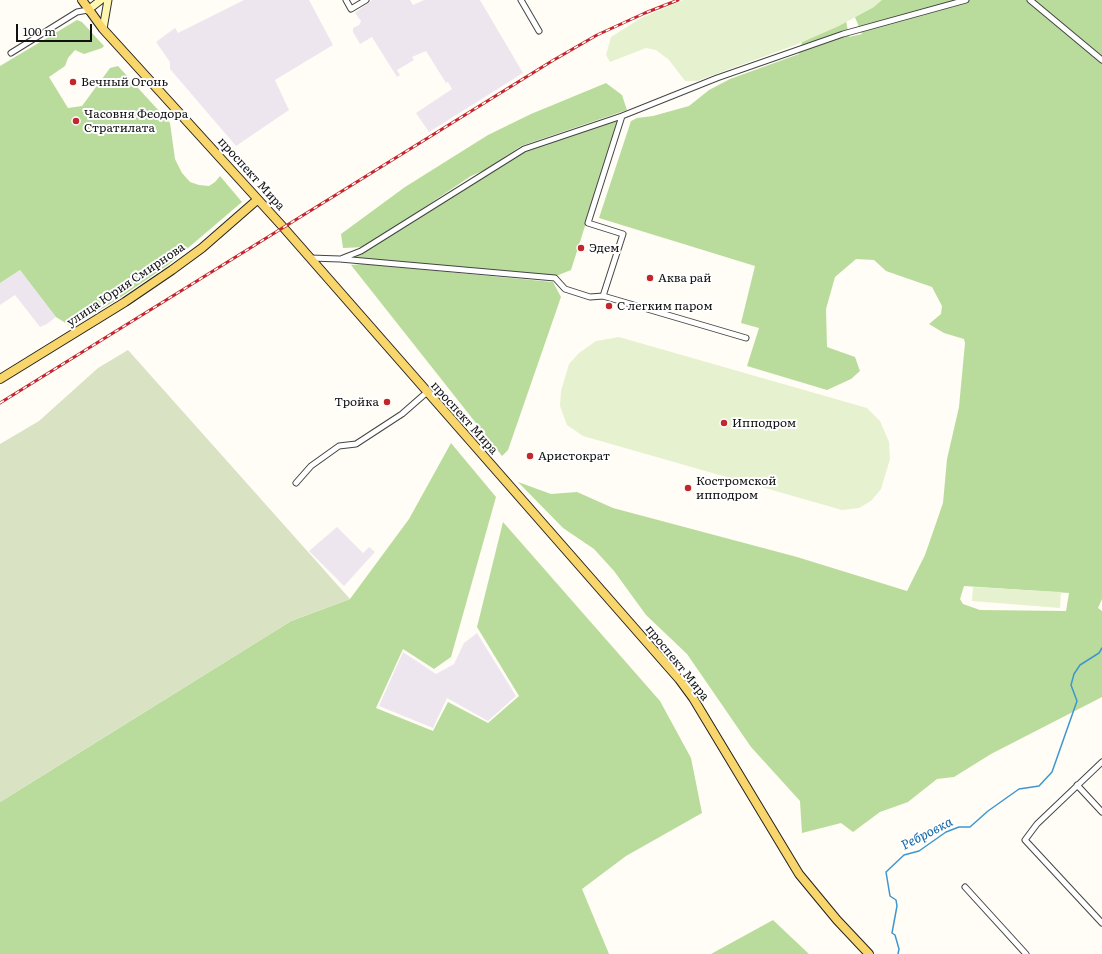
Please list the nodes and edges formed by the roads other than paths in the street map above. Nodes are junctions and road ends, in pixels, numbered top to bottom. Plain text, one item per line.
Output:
1 (82, 0) edge
2 (101, 0) edge
3 (108, 0) edge
4 (346, 0) edge
5 (366, 0) edge
6 (521, 0) edge
7 (966, 0) edge
8 (1030, 0) edge
9 (88, 10) junction
10 (103, 29) junction
11 (539, 31) dead end
12 (11, 53) dead end
13 (1102, 60) edge
14 (622, 116) junction
15 (257, 200) junction
16 (309, 258) junction
17 (340, 259) junction
18 (603, 296) junction
19 (746, 338) dead end
20 (0, 379) edge
21 (426, 393) junction
22 (296, 483) dead end
23 (1102, 762) edge
24 (1077, 785) junction
25 (1102, 812) edge
26 (965, 887) dead end
27 (1102, 923) edge
28 (869, 954) edge
29 (1026, 954) edge

1 - 9 main road, проспект Мира
2 - 9 street
3 - 10 street
4 - 5 street
6 - 11 street
7 - 14 street
8 - 13 street
9 - 10 main road, проспект Мира
9 - 12 street
10 - 15 main road, проспект Мира
14 - 17 street
14 - 18 street
15 - 16 main road, проспект Мира
15 - 20 main road, улица Юрия Смирнова
16 - 17 street
16 - 21 main road, проспект Мира
17 - 18 street
18 - 19 street
21 - 22 street
21 - 28 main road, проспект Мира
23 - 24 street
24 - 25 street
24 - 27 street
26 - 29 street

